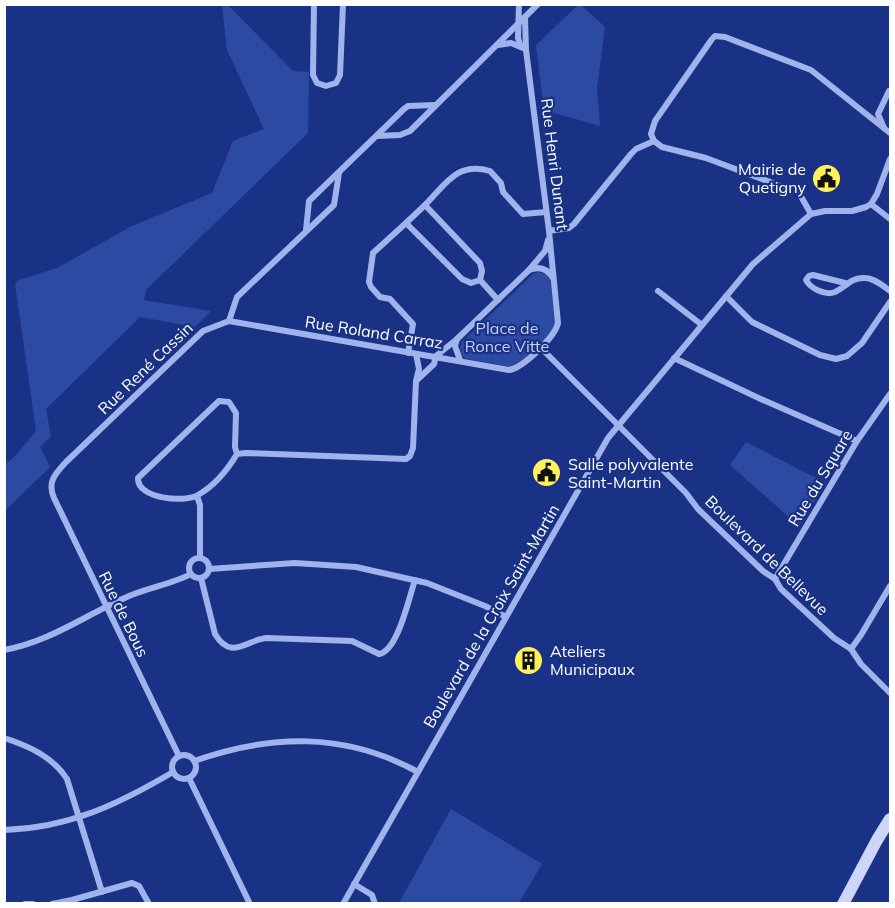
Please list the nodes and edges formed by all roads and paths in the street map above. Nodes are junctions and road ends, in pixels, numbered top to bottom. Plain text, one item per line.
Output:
1 (314, 4) edge
2 (343, 4) edge
3 (519, 4) edge
4 (535, 6) edge
5 (525, 17) junction
6 (519, 24) junction
7 (497, 45) junction
8 (523, 49) junction
9 (889, 91) dead end
10 (436, 105) junction
11 (884, 128) junction
12 (891, 133) edge
13 (377, 136) junction
14 (654, 141) junction
15 (891, 159) edge
16 (339, 172) junction
17 (871, 204) junction
18 (425, 205) junction
19 (546, 212) junction
20 (811, 214) junction
21 (891, 219) edge
22 (406, 223) junction
23 (306, 231) junction
24 (549, 231) junction
25 (529, 270) junction
26 (480, 280) junction
27 (554, 281) junction
28 (845, 283) junction
29 (658, 291) dead end
30 (891, 291) edge
31 (726, 296) junction
32 (498, 300) junction
33 (891, 302) edge
34 (229, 321) junction
35 (702, 325) junction
36 (457, 339) junction
37 (540, 347) junction
38 (408, 353) junction
39 (416, 354) junction
40 (436, 356) junction
41 (674, 358) junction
42 (460, 360) junction
43 (416, 381) junction
44 (891, 394) edge
45 (618, 426) junction
46 (857, 441) junction
47 (237, 454) junction
48 (51, 482) joint
49 (197, 496) junction
50 (200, 558) junction
51 (209, 569) junction
52 (191, 574) junction
53 (201, 578) junction
54 (775, 579) junction
55 (415, 580) junction
56 (891, 586) edge
57 (106, 606) junction
58 (506, 617) junction
59 (851, 649) junction
60 (4, 650) edge
61 (891, 693) edge
62 (4, 738) edge
63 (178, 756) junction
64 (194, 761) junction
65 (172, 772) junction
66 (418, 772) junction
67 (189, 778) junction
68 (80, 816) junction
69 (891, 819) edge
70 (4, 830) edge
71 (354, 884) junction
72 (102, 892) junction
73 (25, 903) edge
74 (33, 903) edge
75 (52, 903) edge
76 (149, 903) edge
77 (250, 903) edge
78 (343, 903) edge
79 (375, 903) edge
80 (843, 903) edge

1 - 2 street
3 - 6 street, Rue Henri Dunant
4 - 5 street
5 - 6 street
5 - 8 street, Rue Henri Dunant
6 - 7 street
6 - 8 street, Rue Henri Dunant
7 - 8 street
7 - 10 street
8 - 19 street, Rue Henri Dunant
9 - 11 street
10 - 13 street
10 - 13 street
11 - 12 street
11 - 14 street
13 - 16 street
14 - 20 street
14 - 24 street
15 - 17 street
16 - 23 street
16 - 23 street
17 - 20 street
17 - 21 street
18 - 19 street
18 - 22 street
18 - 26 street
19 - 24 street, Rue Henri Dunant
20 - 31 street, Boulevard de la Croix Saint-Martin
22 - 26 street
22 - 38 street
23 - 34 street
24 - 25 street
24 - 27 street, Rue Henri Dunant
25 - 27 street
25 - 32 street
26 - 32 street
27 - 37 street, Rue Henri Dunant
28 - 28 street
28 - 30 street
29 - 35 street
31 - 33 street
31 - 35 street, Boulevard de la Croix Saint-Martin
32 - 36 street
34 - 38 street, Rue Roland Carraz
34 - 48 street, Rue René Cassin
35 - 41 street, Boulevard de la Croix Saint-Martin
36 - 40 street
36 - 42 street
37 - 42 street, Rue Roland Carraz
37 - 45 street
38 - 39 street, Rue Roland Carraz
39 - 40 street, Rue Roland Carraz
39 - 43 street
40 - 42 street, Rue Roland Carraz
40 - 43 street
41 - 45 street, Boulevard de la Croix Saint-Martin
41 - 46 street
43 - 47 street
44 - 46 street, Rue du Square
45 - 54 street, Boulevard de Bellevue
45 - 58 street, Boulevard de la Croix Saint-Martin
46 - 54 street, Rue du Square
47 - 49 street
47 - 49 street
48 - 57 street, Rue de Bous
49 - 50 street
50 - 51 street
50 - 52 street
51 - 53 street
51 - 55 street
52 - 53 street
52 - 57 street
53 - 55 street
54 - 59 street, Boulevard de Bellevue
55 - 58 street
56 - 59 street
57 - 60 street
57 - 63 street, Rue de Bous
58 - 66 street, Boulevard de la Croix Saint-Martin
59 - 61 street, Boulevard de Bellevue
62 - 68 street
63 - 64 street
63 - 65 street
64 - 66 street
64 - 67 street
65 - 67 street
65 - 68 street
66 - 71 street, Boulevard de la Croix Saint-Martin
67 - 77 street
68 - 70 street
68 - 72 street
69 - 80 main road
71 - 78 street, Boulevard de la Croix Saint-Martin
71 - 79 street
72 - 75 street
72 - 76 street
73 - 74 street

